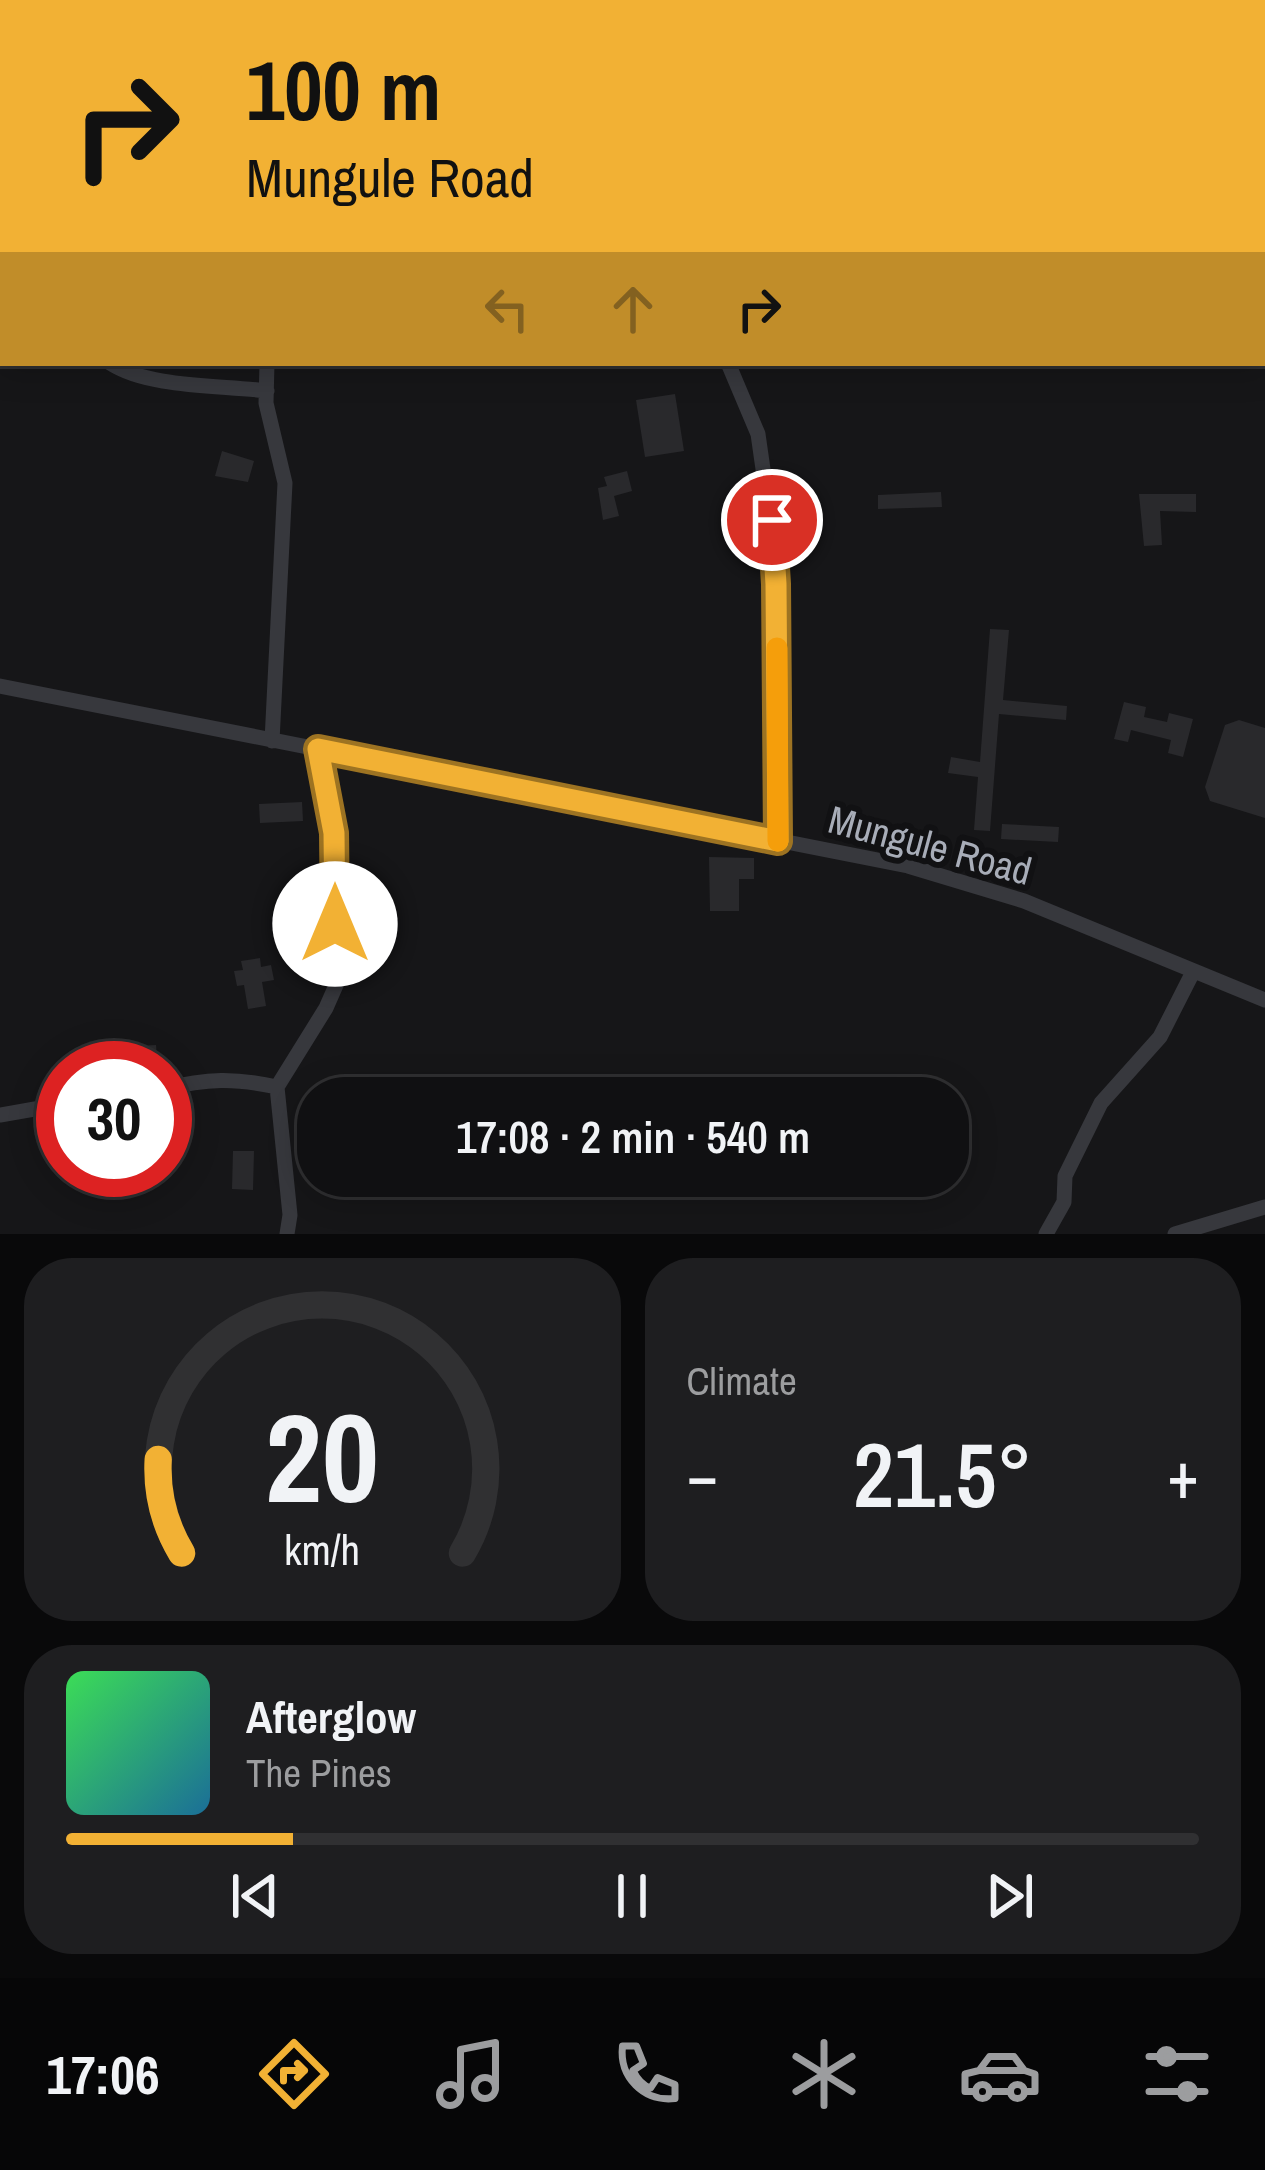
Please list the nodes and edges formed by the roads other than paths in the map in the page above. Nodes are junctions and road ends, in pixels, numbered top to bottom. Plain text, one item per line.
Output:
1 (114, 366) edge
2 (267, 366) edge
3 (729, 366) edge
4 (176, 372) edge
5 (267, 391) junction
6 (0, 686) edge
7 (272, 741) junction
8 (318, 749) junction
9 (778, 841) junction
10 (1193, 972) junction
11 (1265, 1000) edge
12 (192, 1082) edge
13 (277, 1088) junction
14 (36, 1109) edge
15 (0, 1115) edge
16 (1265, 1207) edge
17 (287, 1234) edge
18 (1046, 1234) edge
19 (1175, 1234) edge

1 - 4 street
2 - 5 street
3 - 9 street
4 - 5 street
5 - 7 street
6 - 7 street, Mungule Road
7 - 8 street, Mungule Road
8 - 9 street, Mungule Road
8 - 13 street
9 - 10 street, Mungule Road
10 - 11 street, Mungule Road
10 - 18 street
12 - 13 street
13 - 17 street
14 - 15 street
16 - 19 street

